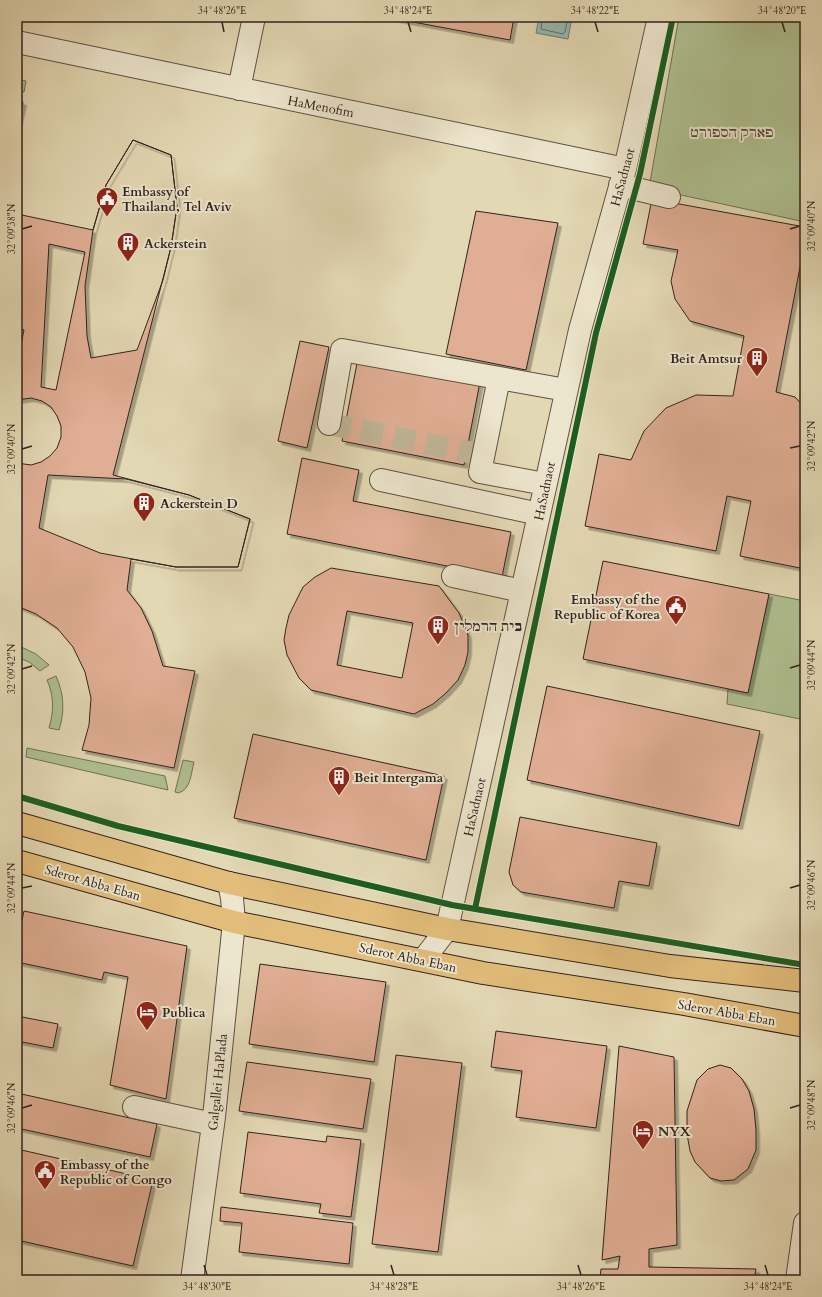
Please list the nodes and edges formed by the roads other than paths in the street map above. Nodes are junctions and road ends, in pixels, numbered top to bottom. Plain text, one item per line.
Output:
1 (254, 17) edge
2 (659, 17) edge
3 (17, 42) edge
4 (239, 89) junction
5 (623, 177) junction
6 (669, 197) dead end
7 (499, 378) junction
8 (566, 390) junction
9 (329, 424) dead end
10 (381, 480) dead end
11 (545, 484) junction
12 (539, 514) junction
13 (452, 576) dead end
14 (522, 591) junction
15 (17, 823) edge
16 (17, 861) edge
17 (229, 883) junction
18 (234, 922) junction
19 (447, 929) junction
20 (423, 960) junction
21 (805, 980) edge
22 (805, 1026) edge
23 (134, 1107) dead end
24 (213, 1124) junction
25 (805, 1223) edge
26 (192, 1280) edge
27 (797, 1280) edge

1 - 4 street
2 - 5 street, HaSadnaot
3 - 4 street, HaMenofim
4 - 5 street, HaMenofim
5 - 6 street, HaMenofim
5 - 8 street, HaSadnaot
7 - 8 street
7 - 9 street
7 - 11 street
8 - 11 street, HaSadnaot
10 - 12 street
11 - 12 street, HaSadnaot
12 - 14 street, HaSadnaot
13 - 14 street
14 - 19 street, HaSadnaot
15 - 17 main road
16 - 18 main road, Sderot Abba Eban
17 - 18 street, Galgallei HaPlada
17 - 19 main road
18 - 20 main road, Sderot Abba Eban
18 - 24 street, Galgallei HaPlada
19 - 20 street, HaSadnaot
19 - 21 main road
20 - 22 main road, Sderot Abba Eban
23 - 24 street
24 - 26 street, Galgallei HaPlada
25 - 27 street

